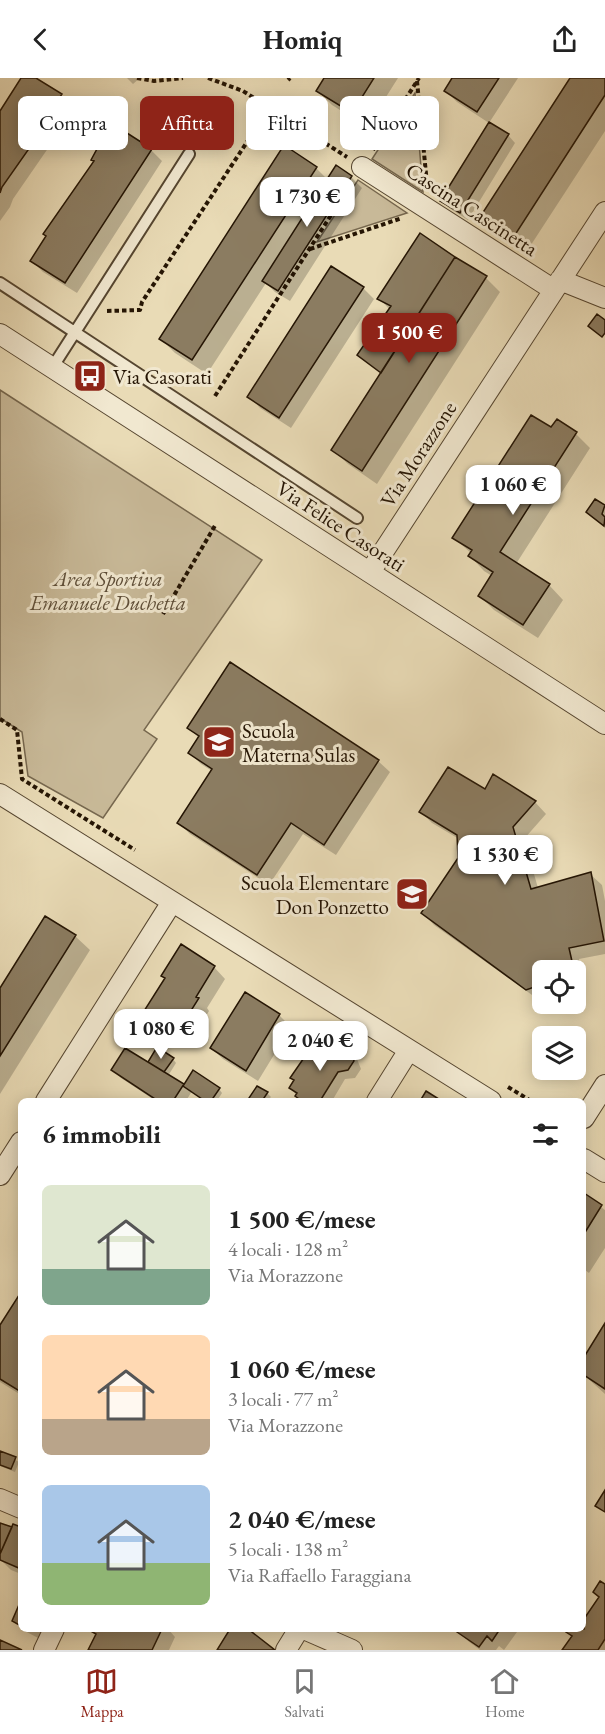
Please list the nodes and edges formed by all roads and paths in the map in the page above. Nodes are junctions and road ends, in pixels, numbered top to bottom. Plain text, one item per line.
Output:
1 (137, 78) edge
2 (183, 78) edge
3 (208, 78) edge
4 (419, 78) edge
5 (246, 144) edge
6 (189, 154) dead end
7 (362, 166) junction
8 (605, 212) edge
9 (0, 283) edge
10 (557, 285) junction
11 (605, 298) edge
12 (106, 312) dead end
13 (75, 332) junction
14 (0, 334) edge
15 (52, 368) junction
16 (215, 396) dead end
17 (357, 518) dead end
18 (216, 524) dead end
19 (370, 572) junction
20 (163, 614) dead end
21 (0, 719) edge
22 (605, 724) edge
23 (0, 794) edge
24 (136, 851) dead end
25 (171, 902) junction
26 (410, 1050) junction
27 (504, 1084) dead end
28 (605, 1085) edge
29 (48, 1098) edge
30 (379, 1098) edge
31 (486, 1098) edge
32 (526, 1098) edge
33 (586, 1115) edge
34 (18, 1147) edge
35 (586, 1160) edge
36 (605, 1172) edge
37 (0, 1175) edge
38 (0, 1499) edge
39 (18, 1507) edge
40 (53, 1632) edge
41 (299, 1632) edge
42 (308, 1632) edge
43 (44, 1650) edge
44 (286, 1650) edge
45 (352, 1650) edge

1 - 2 path
3 - 7 path
4 - 7 path
5 - 12 path
6 - 13 lane
7 - 10 street, Cascina Cascinetta
7 - 16 path
8 - 10 street, Via Morazzone
9 - 13 lane
10 - 11 street, Cascina Cascinetta
10 - 19 street, Via Morazzone
13 - 15 lane
13 - 17 lane
14 - 15 street, Via Felice Casorati
15 - 19 street, Via Felice Casorati
18 - 20 path
19 - 22 street, Via Felice Casorati
21 - 24 path
23 - 25 street
25 - 26 street
25 - 29 street
26 - 30 street
26 - 31 street
27 - 32 path
28 - 33 street
34 - 37 street
35 - 36 street
38 - 39 street
40 - 43 street
41 - 44 street
42 - 45 street

